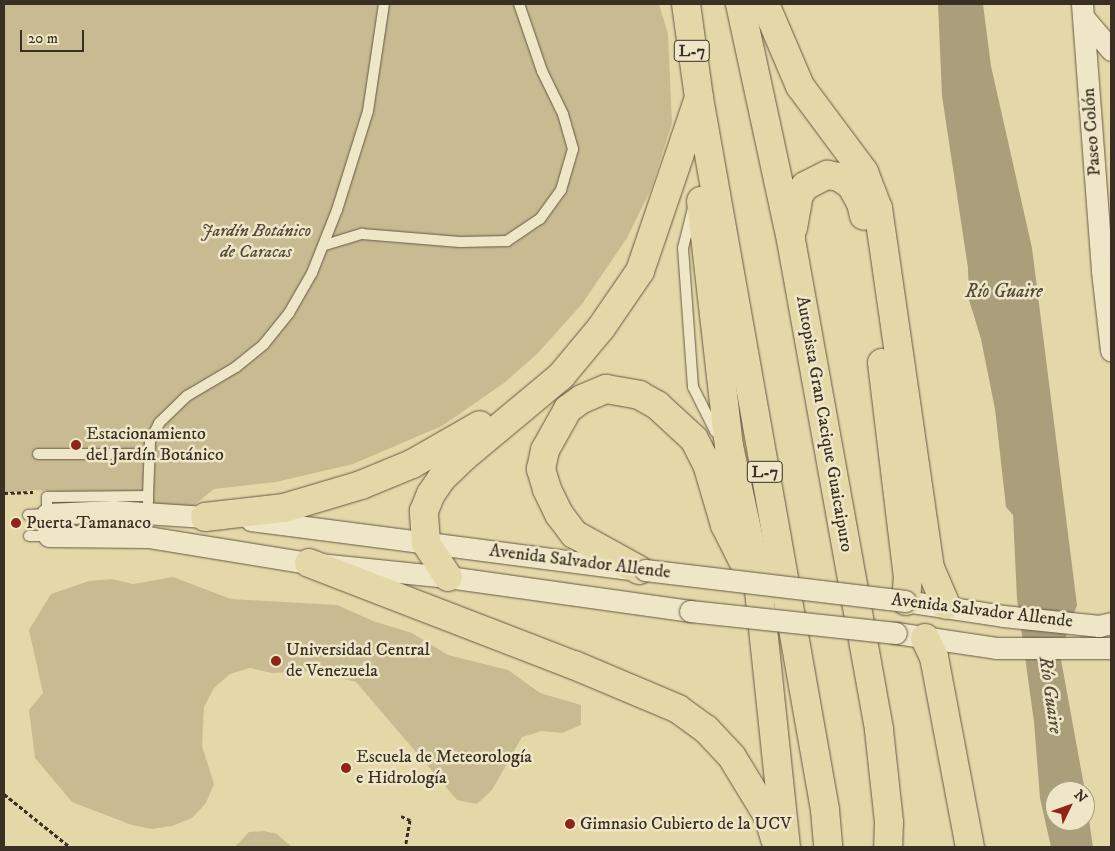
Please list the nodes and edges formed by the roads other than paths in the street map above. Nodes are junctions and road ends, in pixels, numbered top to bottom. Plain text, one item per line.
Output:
1 (384, 4) edge
2 (519, 4) edge
3 (686, 4) edge
4 (740, 4) edge
5 (765, 4) edge
6 (1083, 11) edge
7 (1111, 50) edge
8 (699, 98) junction
9 (662, 208) junction
10 (791, 240) junction
11 (325, 245) junction
12 (1111, 350) edge
13 (38, 454) dead end
14 (149, 454) junction
15 (148, 504) junction
16 (205, 517) junction
17 (148, 538) junction
18 (426, 543) junction
19 (309, 563) junction
20 (642, 570) junction
21 (448, 577) junction
22 (758, 581) junction
23 (906, 601) junction
24 (946, 605) junction
25 (1105, 624) edge
26 (925, 638) junction
27 (1110, 649) edge
28 (890, 839) edge
29 (778, 847) edge
30 (786, 847) edge
31 (828, 847) edge
32 (970, 847) edge

1 - 11 lane
2 - 11 lane
3 - 8 highway, L-7
4 - 10 highway, Autopista Gran Cacique Guaicaipuro
5 - 24 highway
6 - 7 street
6 - 12 street, Paseo Colón
8 - 9 highway
8 - 22 highway
8 - 31 highway, L-7
9 - 16 highway
9 - 18 highway
10 - 23 highway
10 - 28 highway, Autopista Gran Cacique Guaicaipuro
11 - 14 lane
13 - 14 lane
14 - 15 lane
15 - 16 street, Avenida Salvador Allende
15 - 17 street
15 - 17 street, Avenida Salvador Allende
16 - 18 street, Avenida Salvador Allende
17 - 19 street, Avenida Salvador Allende
18 - 20 street, Avenida Salvador Allende
18 - 21 highway
19 - 21 street, Avenida Salvador Allende
19 - 29 highway
20 - 22 highway
20 - 23 street, Avenida Salvador Allende, bridge
21 - 26 street, Avenida Salvador Allende, bridge
22 - 30 highway
23 - 24 street, Avenida Salvador Allende
24 - 25 street, Avenida Salvador Allende
26 - 27 street, Avenida Salvador Allende
26 - 32 highway

